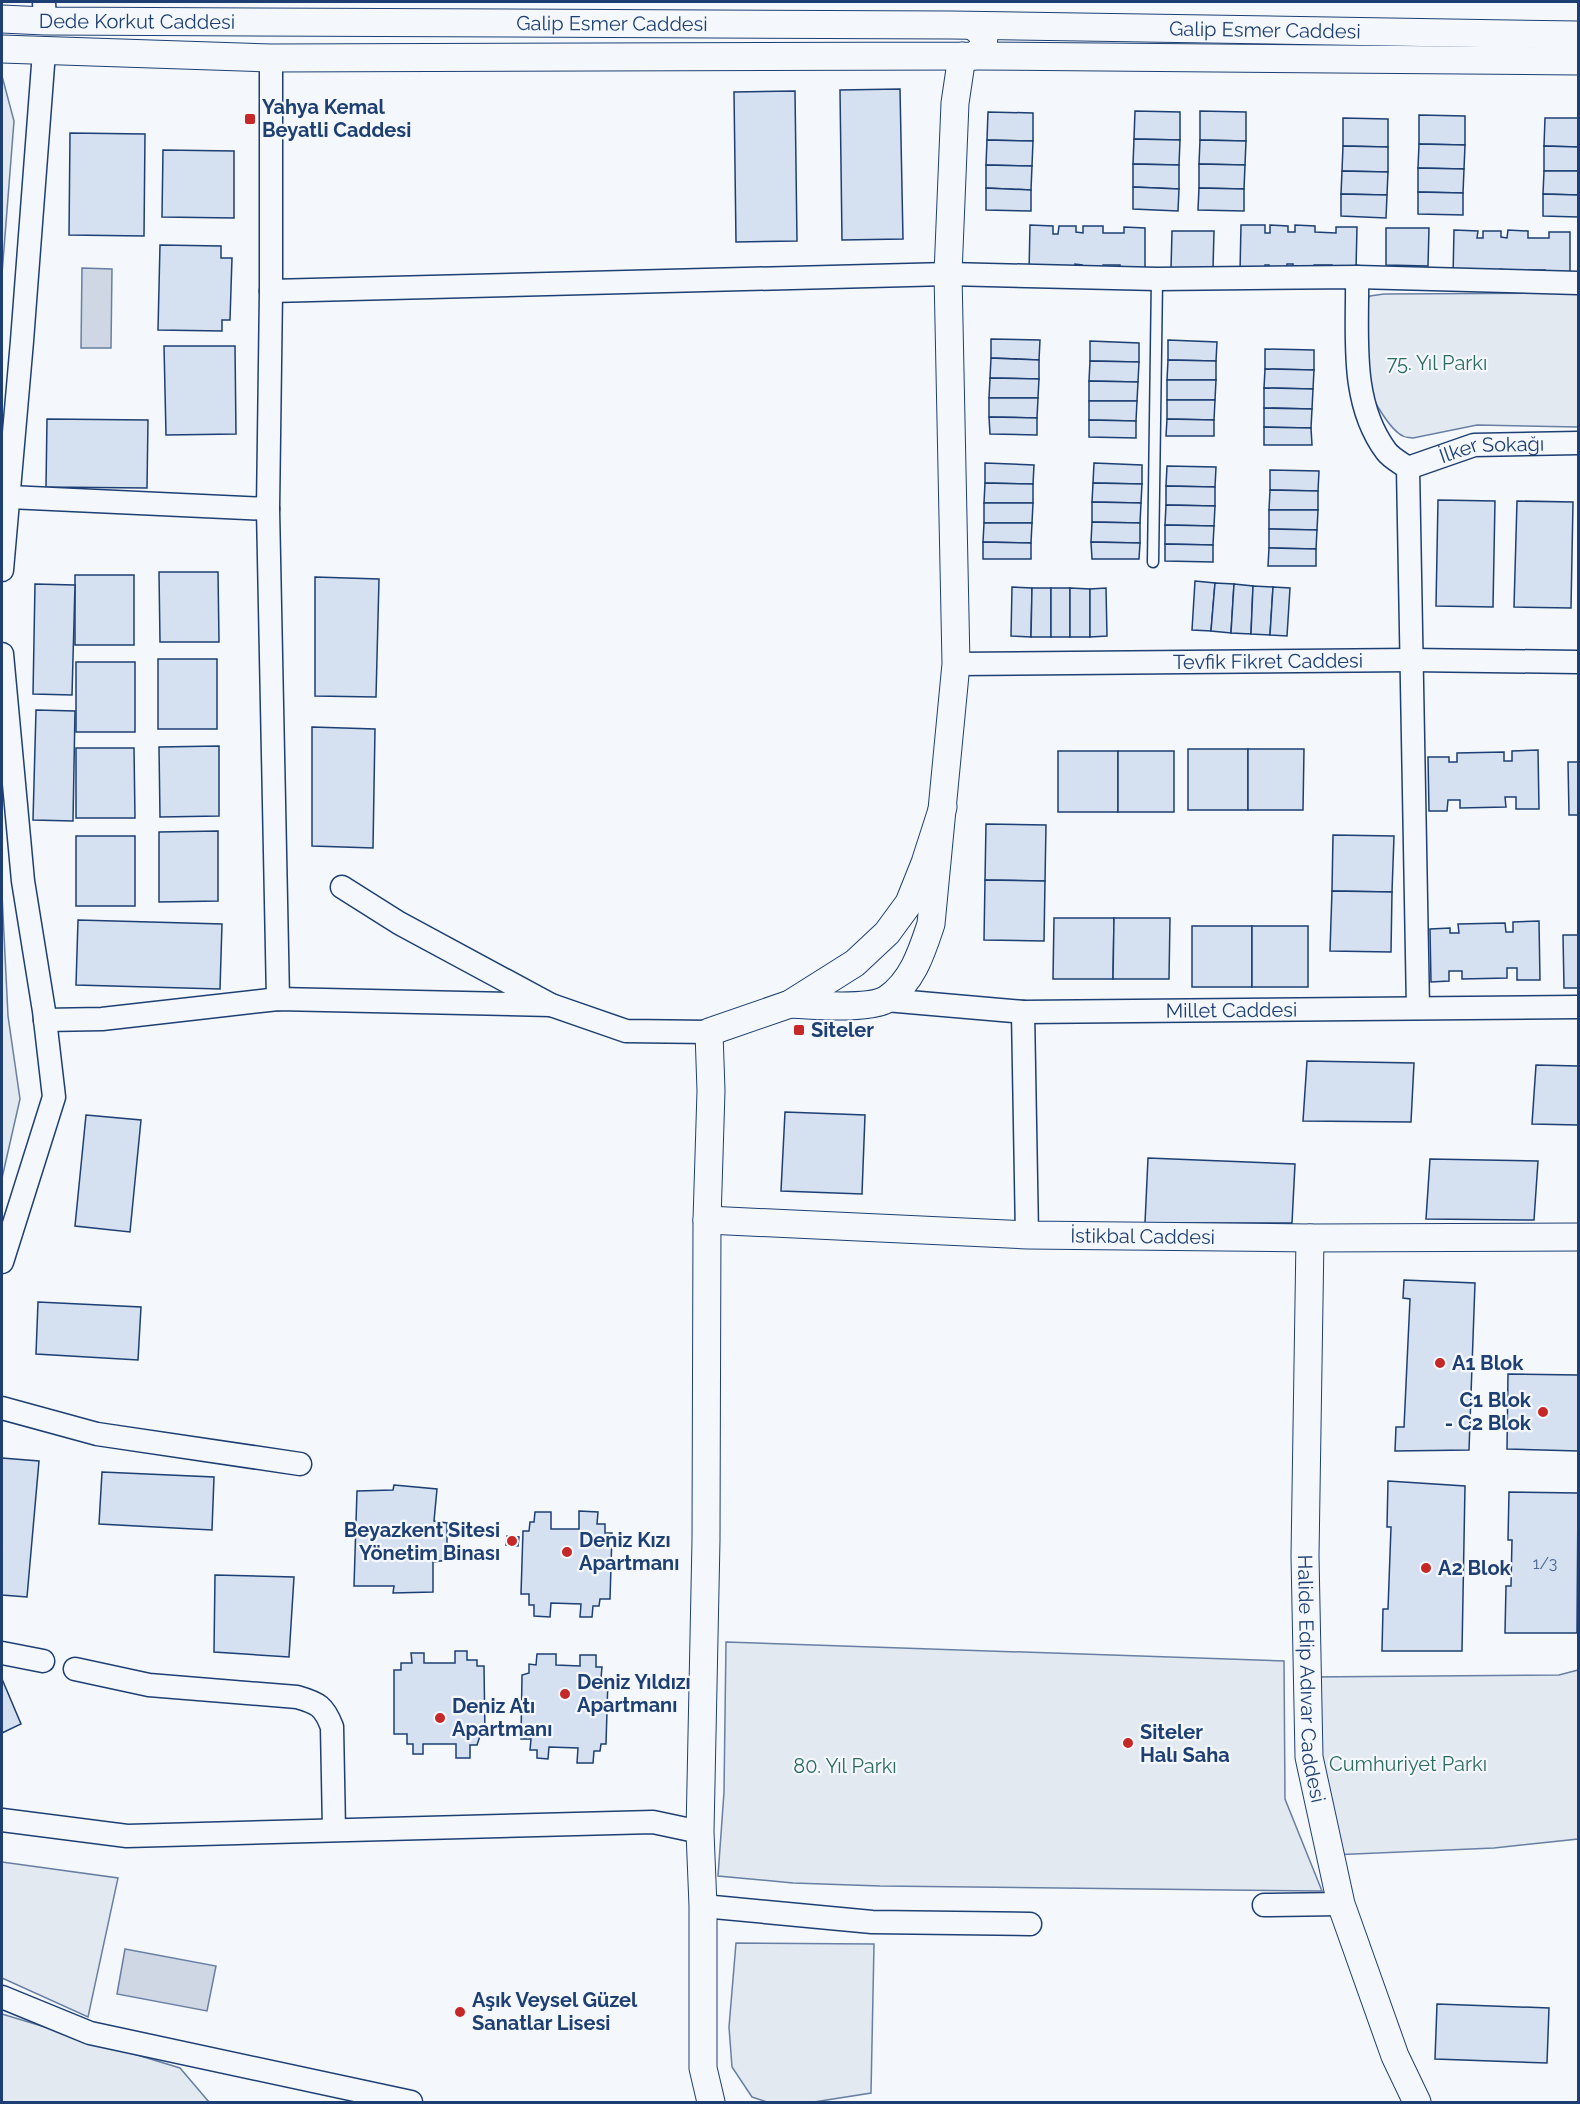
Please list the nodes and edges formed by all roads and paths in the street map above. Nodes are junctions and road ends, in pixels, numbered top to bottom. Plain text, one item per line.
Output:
1 (44, 11) edge
2 (2, 19) edge
3 (273, 22) junction
4 (962, 26) junction
5 (1578, 35) edge
6 (2, 49) edge
7 (44, 52) junction
8 (962, 56) junction
9 (271, 58) junction
10 (1578, 61) edge
11 (948, 274) junction
12 (1357, 277) junction
13 (1157, 279) junction
14 (1578, 283) edge
15 (271, 291) junction
16 (1578, 443) edge
17 (1408, 468) junction
18 (9, 497) junction
19 (268, 509) junction
20 (1153, 562) dead end
21 (2, 570) edge
22 (2, 654) edge
23 (1411, 660) junction
24 (1578, 662) edge
25 (956, 664) junction
26 (943, 807) junction
27 (342, 887) dead end
28 (278, 999) junction
29 (886, 1000) junction
30 (790, 1004) junction
31 (550, 1005) junction
32 (1578, 1006) edge
33 (1418, 1008) junction
34 (1023, 1012) junction
35 (45, 1020) junction
36 (709, 1032) junction
37 (707, 1220) junction
38 (1027, 1235) junction
39 (1578, 1237) edge
40 (4, 1238) edge
41 (1310, 1238) junction
42 (2, 1262) edge
43 (2, 1408) edge
44 (300, 1464) dead end
45 (2, 1653) edge
46 (43, 1661) dead end
47 (75, 1669) dead end
48 (2, 1820) edge
49 (334, 1829) junction
50 (700, 1832) junction
51 (1341, 1904) junction
52 (1264, 1905) dead end
53 (703, 1906) junction
54 (1030, 1924) dead end
55 (2, 1997) edge
56 (411, 2103) edge
57 (711, 2103) edge
58 (1417, 2103) edge

1 - 2 street, Dede Korkut Caddesi
1 - 3 street, Dede Korkut Caddesi
1 - 7 street
3 - 4 street, Galip Esmer Caddesi
3 - 9 street
4 - 5 street, Galip Esmer Caddesi
4 - 8 street
4 - 8 street
6 - 7 street, Dede Korkut Caddesi
7 - 9 street, Dede Korkut Caddesi
7 - 18 street
8 - 9 street, Dede Korkut Caddesi
8 - 10 street, Dede Korkut Caddesi
8 - 11 street
9 - 15 street
11 - 13 street
11 - 15 street
11 - 25 street
12 - 13 street
12 - 14 street
12 - 17 street
13 - 20 lane
15 - 19 street
16 - 17 street, İlker Sokağı
17 - 23 street
18 - 19 street
18 - 21 street
19 - 28 street
22 - 35 street
23 - 24 street, Tevfik Fikret Caddesi
23 - 25 street, Tevfik Fikret Caddesi
23 - 33 street
25 - 26 street
26 - 29 street
26 - 30 street
27 - 31 street
28 - 31 street
28 - 35 street
29 - 30 street
29 - 34 street, Millet Caddesi
30 - 36 street
31 - 36 street
32 - 33 street, Millet Caddesi
33 - 34 street, Millet Caddesi
34 - 38 street
35 - 40 street
36 - 37 street
37 - 38 street, İstikbal Caddesi
37 - 50 street
38 - 41 street, İstikbal Caddesi
39 - 41 street, İstikbal Caddesi
40 - 42 street
41 - 51 street, Halide Edip Adıvar Caddesi
43 - 44 street
45 - 46 street
47 - 49 street
48 - 49 street
49 - 50 street
50 - 53 street
51 - 52 street
51 - 58 street, Halide Edip Adıvar Caddesi
53 - 54 street
53 - 57 street
55 - 56 street

